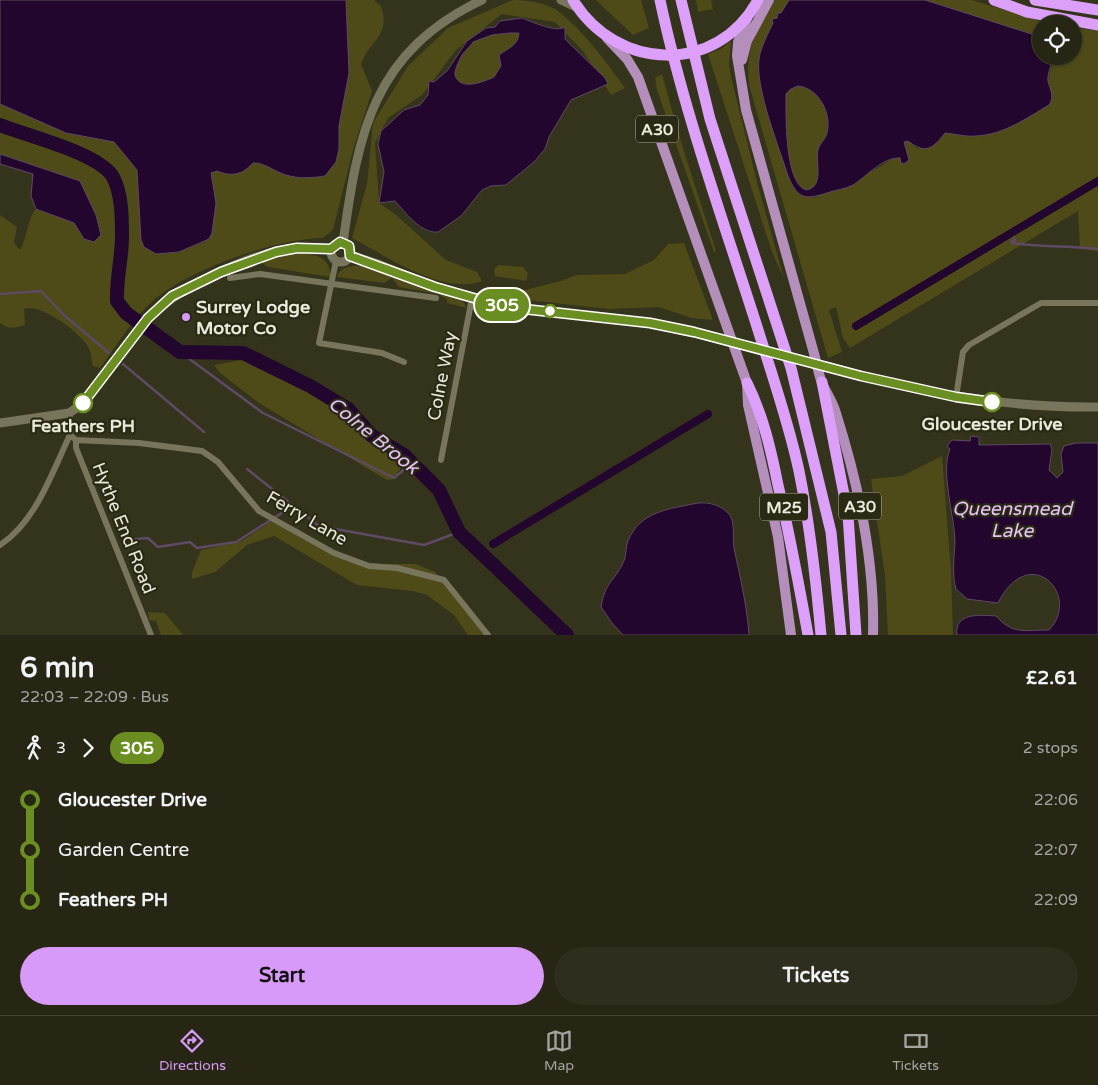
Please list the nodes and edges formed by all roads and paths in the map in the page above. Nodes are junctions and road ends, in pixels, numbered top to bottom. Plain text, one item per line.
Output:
1 (482, 0) edge
2 (561, 0) edge
3 (660, 0) edge
4 (681, 0) edge
5 (758, 0) edge
6 (770, 0) edge
7 (994, 0) edge
8 (1035, 0) edge
9 (575, 4) edge
10 (1098, 10) edge
11 (748, 16) junction
12 (1098, 25) edge
13 (601, 32) junction
14 (741, 78) junction
15 (343, 243) junction
16 (331, 249) junction
17 (350, 256) junction
18 (336, 262) junction
19 (230, 278) dead end
20 (331, 284) junction
21 (436, 298) dead end
22 (472, 298) junction
23 (1098, 303) edge
24 (720, 339) tunnel mouth
25 (404, 362) dead end
26 (831, 367) tunnel mouth
27 (822, 382) junction
28 (747, 383) junction
29 (956, 397) junction
30 (1098, 407) edge
31 (69, 413) junction
32 (0, 423) edge
33 (70, 435) junction
34 (76, 440) junction
35 (441, 460) dead end
36 (0, 545) edge
37 (151, 635) edge
38 (488, 635) edge
39 (791, 635) edge
40 (808, 635) edge
41 (821, 635) edge
42 (840, 635) edge
43 (856, 635) edge
44 (874, 635) edge

1 - 15 main road
2 - 9 main road
3 - 41 highway, M25
4 - 42 highway, M25
5 - 11 highway
6 - 14 main road, A30
7 - 12 highway
8 - 10 highway
9 - 13 highway
11 - 13 highway
11 - 14 main road, A30
13 - 28 main road, A30
14 - 27 main road, A30
15 - 16 main road
15 - 17 main road
16 - 18 main road
16 - 31 main road
17 - 18 main road
17 - 22 main road
18 - 20 street
19 - 20 street
20 - 21 street
20 - 25 street
22 - 24 main road
22 - 35 street, Colne Way
23 - 29 street
26 - 29 main road
27 - 43 highway
27 - 44 main road, A30
28 - 39 main road, A30
28 - 40 highway, M25
29 - 30 main road
31 - 32 main road
31 - 33 street
33 - 34 street
33 - 36 street
34 - 37 street, Hythe End Road
34 - 38 street, Ferry Lane

